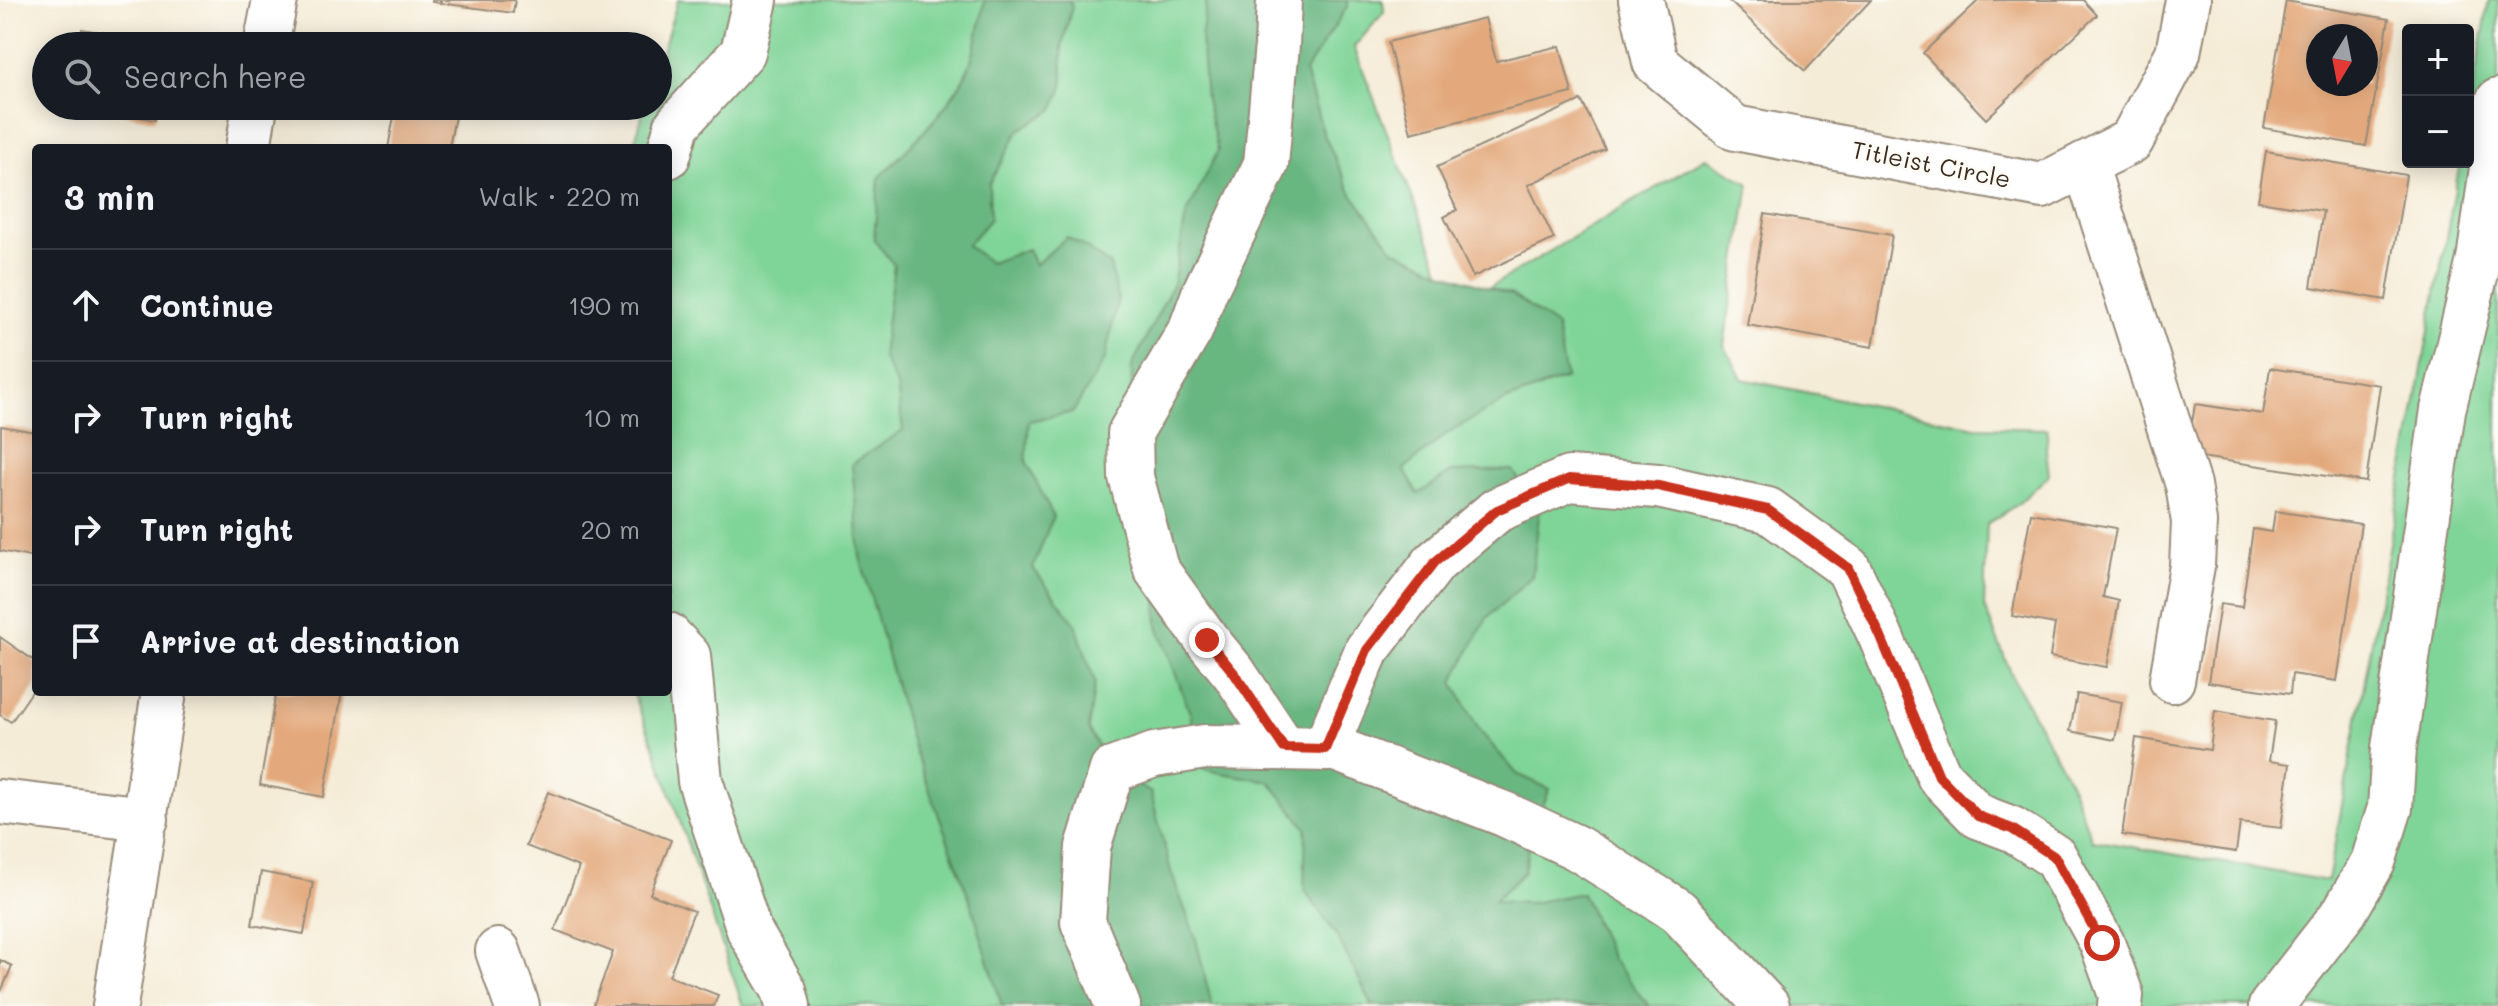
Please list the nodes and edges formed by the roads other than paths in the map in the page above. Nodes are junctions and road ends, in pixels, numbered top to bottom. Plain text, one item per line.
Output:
1 (275, 0) edge
2 (755, 0) edge
3 (1279, 0) edge
4 (1641, 0) edge
5 (2188, 0) edge
6 (269, 32) edge
7 (2498, 101) edge
8 (253, 120) edge
9 (249, 144) edge
10 (671, 144) edge
11 (2085, 164) junction
12 (672, 639) edge
13 (2172, 680) dead end
14 (163, 696) edge
15 (1304, 749) junction
16 (0, 802) edge
17 (146, 819) junction
18 (498, 951) dead end
19 (115, 1006) edge
20 (517, 1006) edge
21 (788, 1006) edge
22 (1118, 1006) edge
23 (1767, 1006) edge
24 (2120, 1006) edge
25 (2271, 1006) edge

1 - 6 street
2 - 10 street
3 - 15 street
4 - 11 street, Titleist Circle
5 - 11 street, Titleist Circle
7 - 25 street
8 - 9 street
11 - 13 street
12 - 21 street
14 - 17 street
15 - 22 street
15 - 23 street
15 - 24 street
16 - 17 street
17 - 19 street
18 - 20 street

